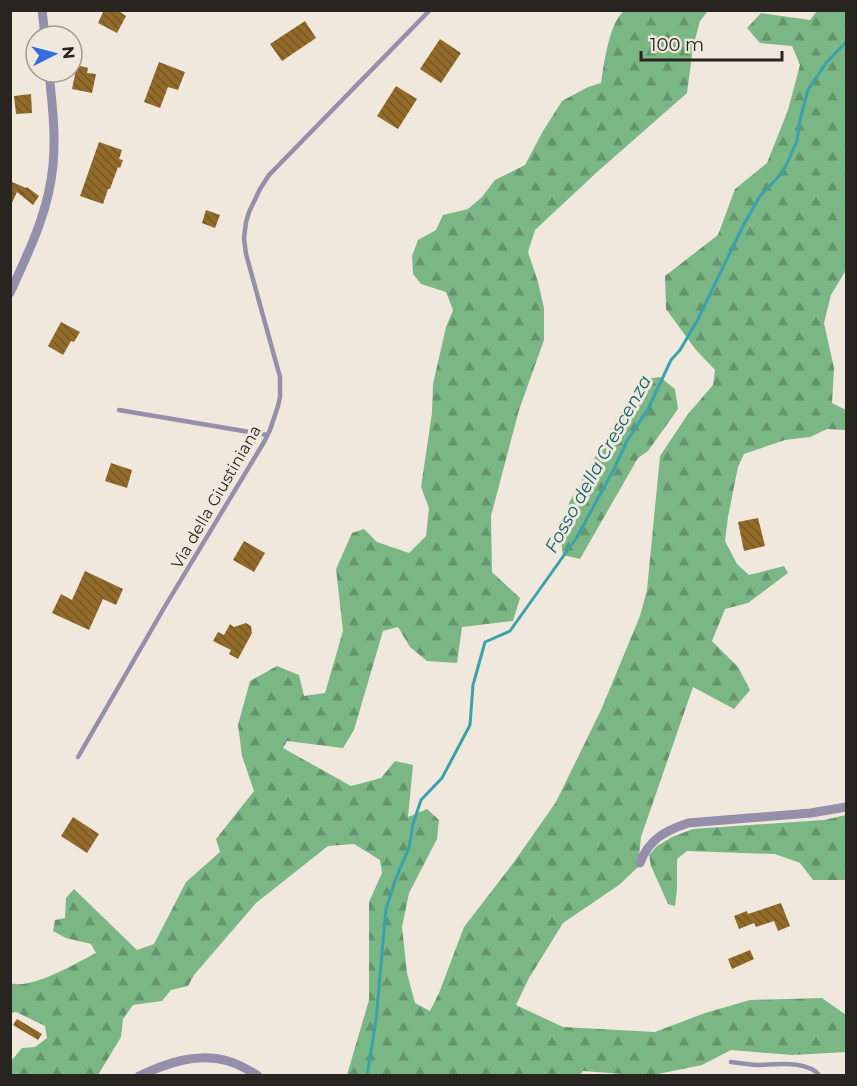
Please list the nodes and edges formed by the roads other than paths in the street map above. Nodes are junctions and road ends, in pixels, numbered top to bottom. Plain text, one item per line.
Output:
1 (430, 10) edge
2 (50, 84) edge
3 (10, 293) edge
4 (119, 410) dead end
5 (267, 435) junction
6 (78, 757) dead end
7 (846, 807) edge
8 (640, 863) dead end
9 (731, 1062) dead end
10 (140, 1076) edge
11 (258, 1076) edge
12 (820, 1076) edge

1 - 5 lane, Via della Giustiniana
2 - 3 street
4 - 5 lane
5 - 6 lane, Via della Giustiniana
7 - 8 street
9 - 12 lane
10 - 11 street

